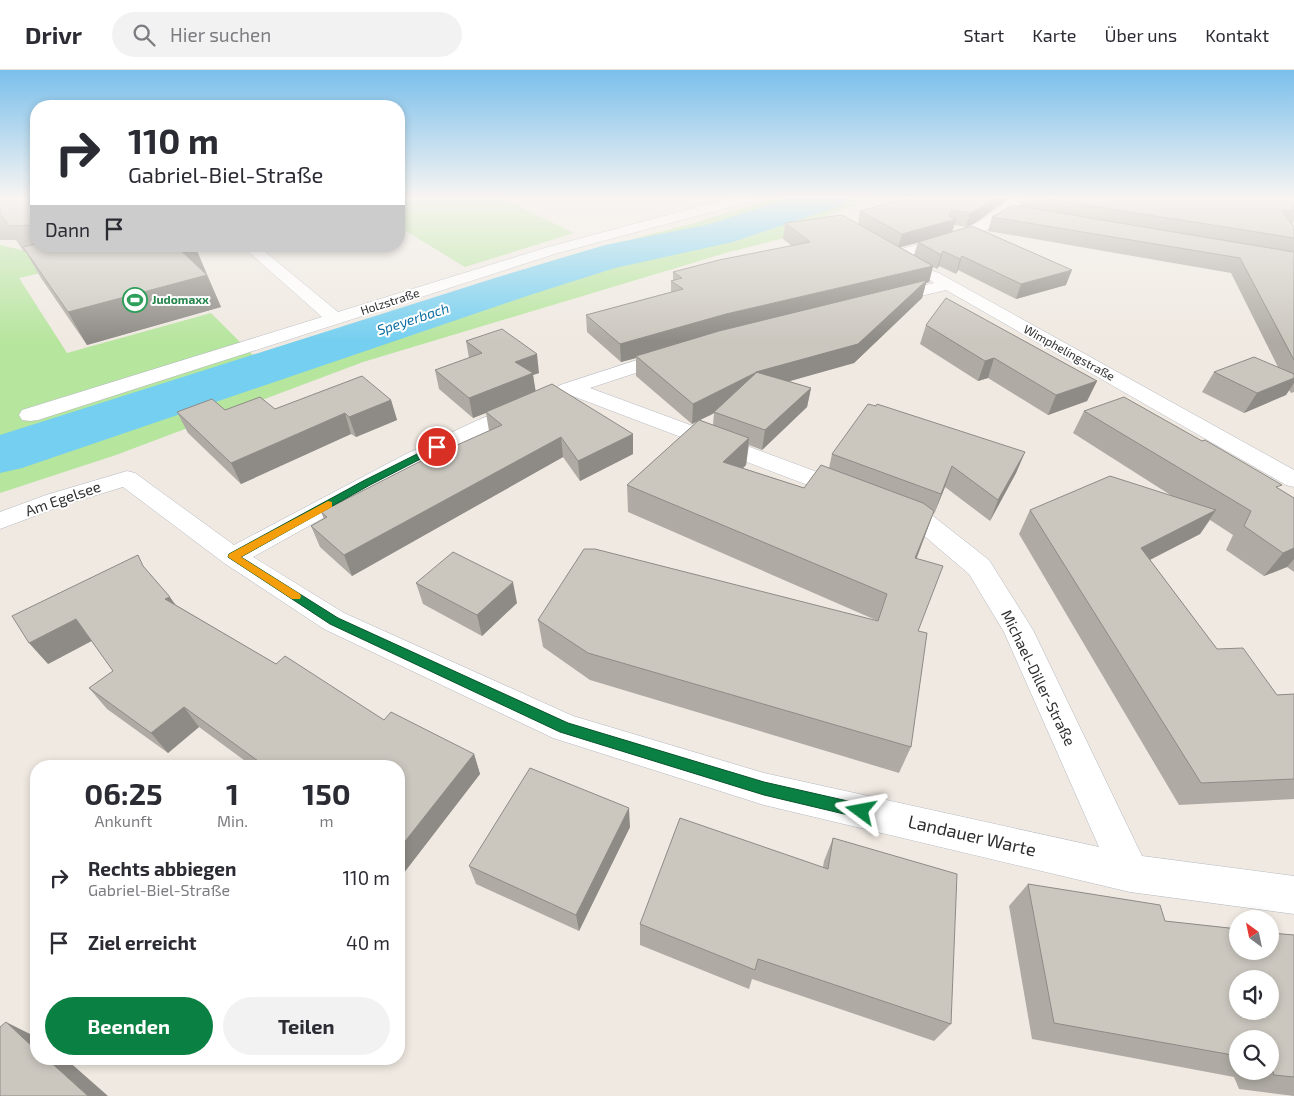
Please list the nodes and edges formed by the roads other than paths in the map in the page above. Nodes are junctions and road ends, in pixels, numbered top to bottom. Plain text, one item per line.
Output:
1 (572, 245) edge
2 (878, 245) edge
3 (929, 245) edge
4 (256, 252) edge
5 (895, 254) junction
6 (948, 285) junction
7 (871, 303) edge
8 (335, 319) junction
9 (688, 350) edge
10 (570, 388) junction
11 (30, 415) dead end
12 (1290, 473) edge
13 (126, 478) joint
14 (0, 521) edge
15 (233, 557) junction
16 (1130, 873) junction
17 (1294, 895) edge

1 - 8 street, Holzstraße
2 - 5 street, Wimphelingstraße
3 - 5 street
4 - 8 street
5 - 6 street, Wimphelingstraße
6 - 7 street
6 - 12 street, Wimphelingstraße
8 - 11 street, Holzstraße
9 - 10 street
10 - 15 street
10 - 16 street, Michael-Diller-Straße
13 - 14 street, Am Egelsee
13 - 15 street, Landauer Warte
15 - 16 street, Landauer Warte
16 - 17 street, Landauer Warte

